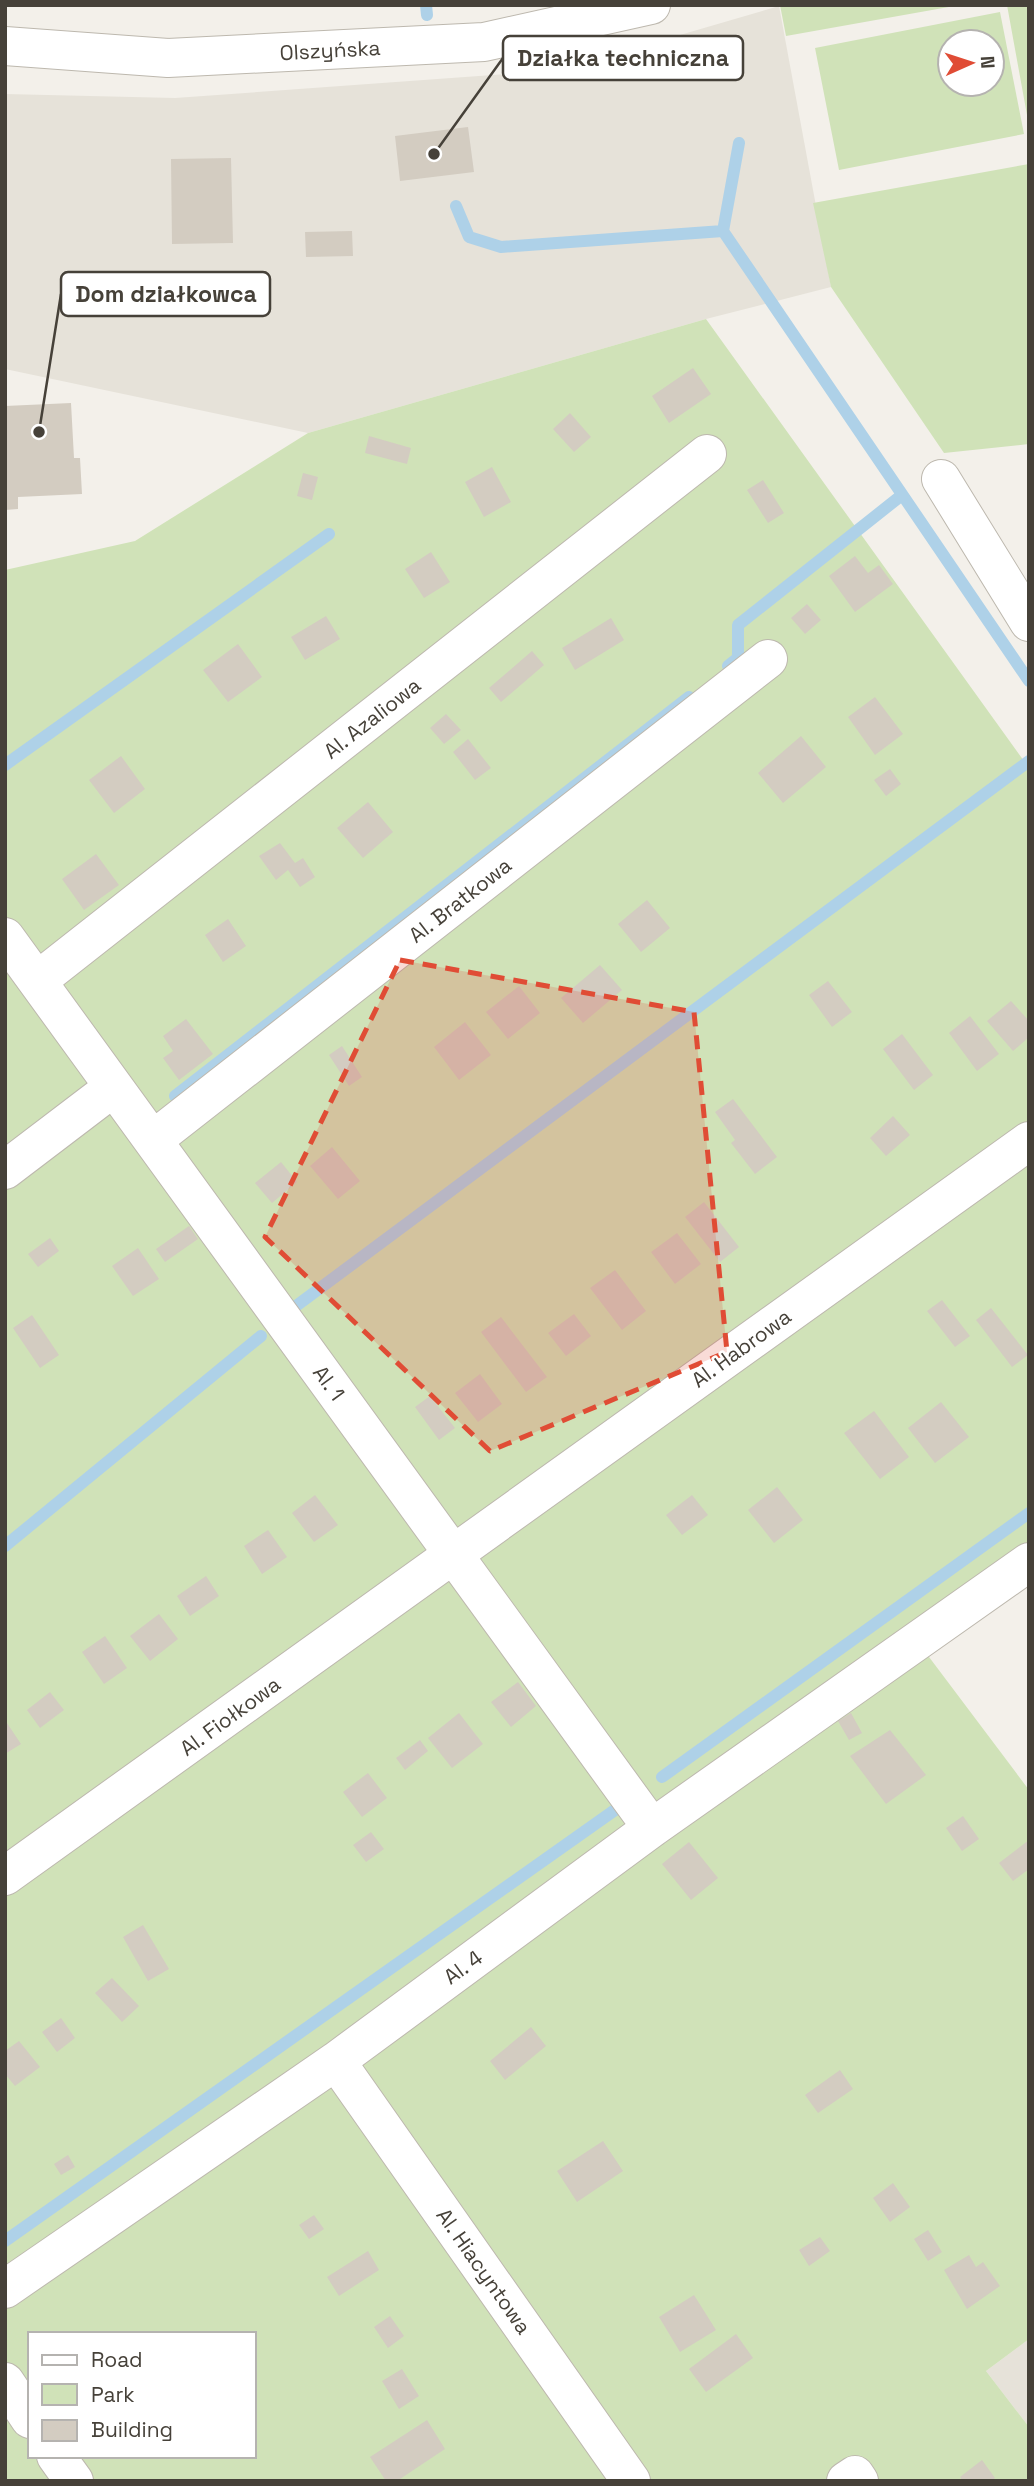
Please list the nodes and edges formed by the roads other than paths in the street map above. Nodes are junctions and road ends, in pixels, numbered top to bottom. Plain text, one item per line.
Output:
1 (651, 5) edge
2 (5, 46) edge
3 (708, 454) dead end
4 (941, 480) dead end
5 (1029, 622) edge
6 (768, 659) dead end
7 (5, 937) edge
8 (37, 981) junction
9 (114, 1087) junction
10 (153, 1140) junction
11 (1029, 1141) edge
12 (5, 1170) edge
13 (454, 1556) junction
14 (1029, 1562) edge
15 (652, 1828) junction
16 (5, 1877) edge
17 (336, 2061) junction
18 (5, 2289) edge
19 (5, 2382) edge
20 (28, 2416) edge
21 (58, 2458) edge
22 (74, 2481) edge
23 (631, 2481) edge

1 - 2 street, Olszyńska
3 - 8 street, Al. Azaliowa
4 - 5 street
6 - 10 street, Al. Bratkowa
7 - 8 street, Al. 1
8 - 9 street, Al. 1
9 - 10 street, Al. 1
9 - 12 street
10 - 13 street, Al. 1
11 - 13 street, Al. Habrowa
13 - 15 street, Al. 1
13 - 16 street, Al. Fiołkowa
14 - 15 street, Al. 4
15 - 17 street, Al. 4
17 - 18 street, Al. 4
17 - 23 street, Al. Hiacyntowa
19 - 20 street
21 - 22 street

